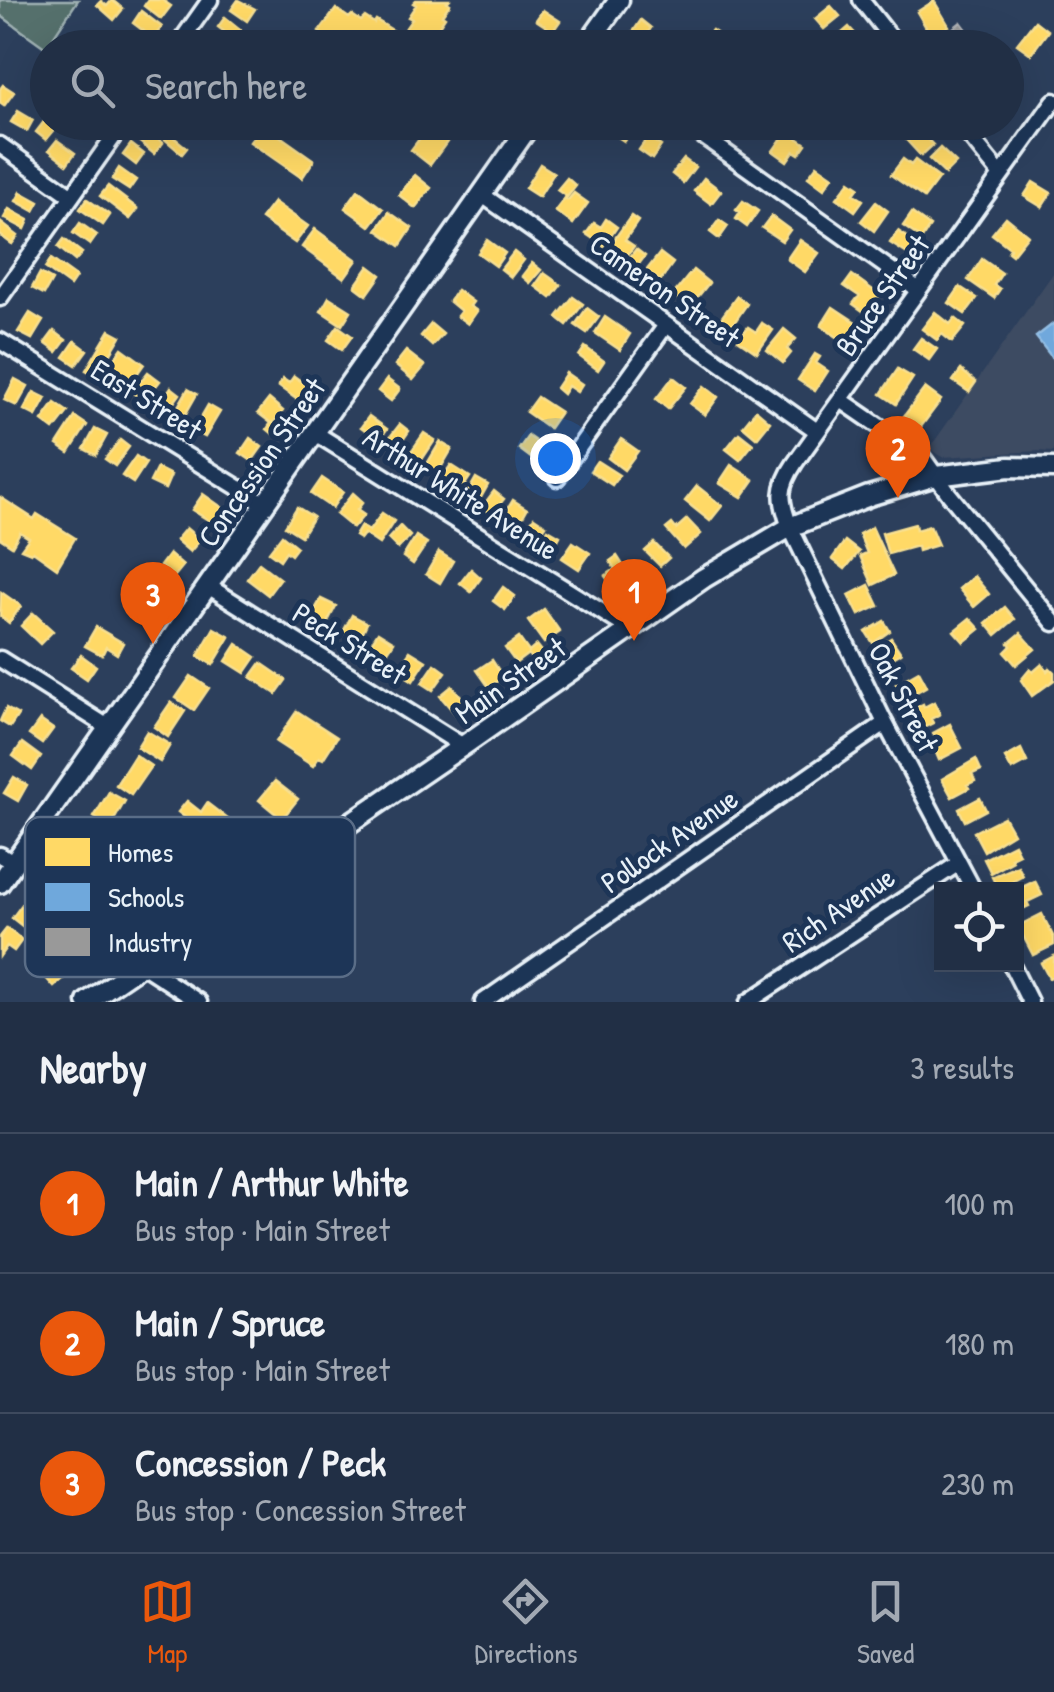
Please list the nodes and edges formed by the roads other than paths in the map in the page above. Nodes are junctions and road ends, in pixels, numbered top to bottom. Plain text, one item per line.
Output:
1 (210, 0) edge
2 (619, 0) edge
3 (861, 0) edge
4 (189, 30) edge
5 (598, 30) edge
6 (884, 30) edge
7 (1054, 101) edge
8 (111, 140) edge
9 (519, 140) edge
10 (707, 140) edge
11 (973, 140) edge
12 (0, 145) edge
13 (1001, 175) junction
14 (481, 194) junction
15 (72, 196) junction
16 (919, 290) junction
17 (0, 298) edge
18 (666, 325) junction
19 (0, 341) edge
20 (841, 400) junction
21 (817, 431) junction
22 (314, 434) junction
23 (1054, 468) edge
24 (936, 476) junction
25 (556, 478) dead end
26 (265, 504) junction
27 (790, 527) junction
28 (208, 586) junction
29 (1054, 623) edge
30 (631, 630) junction
31 (0, 659) edge
32 (885, 722) junction
33 (108, 727) junction
34 (463, 746) junction
35 (39, 817) edge
36 (355, 820) edge
37 (25, 835) edge
38 (7, 859) edge
39 (959, 862) junction
40 (969, 882) edge
41 (0, 883) edge
42 (1015, 972) edge
43 (124, 977) edge
44 (160, 977) edge
45 (87, 1002) edge
46 (199, 1002) edge
47 (484, 1002) edge
48 (748, 1002) edge
49 (1030, 1002) edge

1 - 4 street
2 - 5 main road
3 - 6 street
7 - 13 street, Bruce Street
8 - 15 street
9 - 14 main road, Concession Street
10 - 16 street
11 - 13 street
12 - 15 street
13 - 16 street, Bruce Street
14 - 18 street, Cameron Street
14 - 22 main road, Concession Street
15 - 17 street
16 - 20 street, Bruce Street
18 - 21 street, Cameron Street
18 - 25 street
19 - 26 street, East Street
20 - 21 street, Bruce Street
20 - 24 street
21 - 27 street, Bruce Street
22 - 26 main road, Concession Street
22 - 30 street, Arthur White Avenue
23 - 24 main road, Main Street
24 - 27 main road, Main Street
24 - 29 street
26 - 28 main road, Concession Street
27 - 30 main road, Main Street
27 - 32 street, Oak Street
28 - 33 main road, Concession Street
28 - 34 street, Peck Street
30 - 34 main road, Main Street
31 - 33 street
32 - 39 street, Oak Street
32 - 47 street, Pollock Avenue
33 - 35 main road, Concession Street
34 - 36 main road, Main Street
37 - 38 main road, Concession Street
38 - 41 main road, Concession Street
39 - 40 street, Oak Street
39 - 48 street, Rich Avenue
42 - 49 street
43 - 45 main road, Main Street
44 - 46 street

